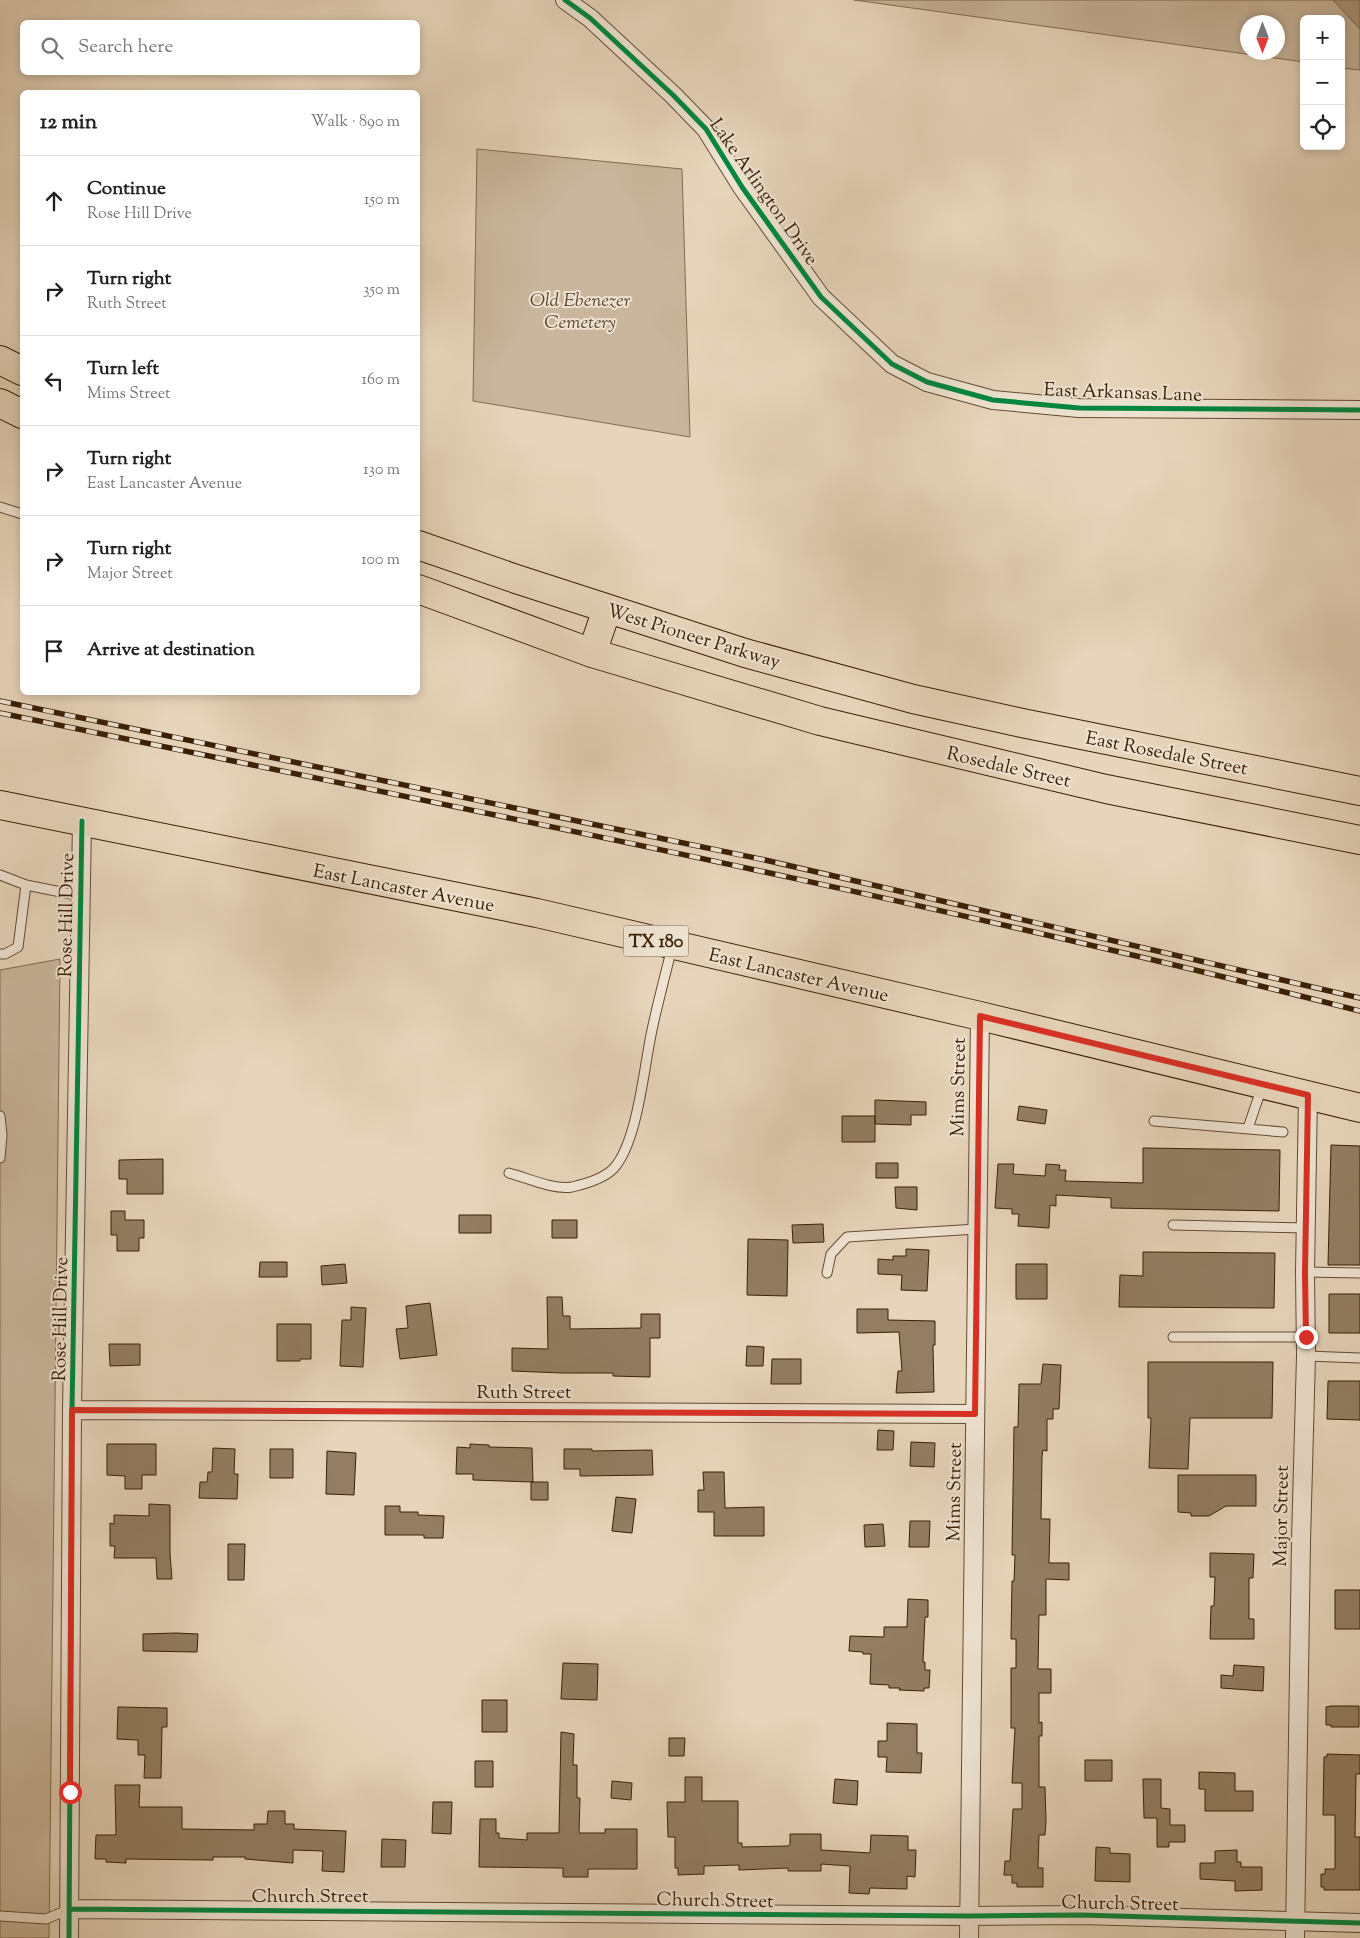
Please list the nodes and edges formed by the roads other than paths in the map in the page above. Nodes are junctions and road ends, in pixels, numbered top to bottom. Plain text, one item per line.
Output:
1 (565, 0) edge
2 (0, 360) edge
3 (892, 364) joint
4 (20, 370) edge
5 (0, 402) edge
6 (1360, 410) edge
7 (20, 413) edge
8 (0, 507) edge
9 (20, 513) edge
10 (420, 546) edge
11 (420, 589) edge
12 (607, 608) junction
13 (592, 653) junction
14 (974, 713) joint
15 (1360, 791) edge
16 (0, 805) edge
17 (82, 821) junction
18 (1360, 840) edge
19 (0, 875) edge
20 (26, 885) junction
21 (81, 896) junction
22 (673, 945) junction
23 (0, 954) edge
24 (980, 1016) junction
25 (1263, 1085) junction
26 (1308, 1095) junction
27 (1360, 1108) edge
28 (0, 1116) edge
29 (1154, 1121) dead end
30 (1248, 1128) junction
31 (1283, 1132) dead end
32 (0, 1158) edge
33 (509, 1173) dead end
34 (1173, 1226) dead end
35 (1306, 1228) junction
36 (977, 1229) junction
37 (1305, 1272) junction
38 (1360, 1273) edge
39 (827, 1274) dead end
40 (1173, 1337) dead end
41 (1306, 1337) junction
42 (1306, 1356) junction
43 (1360, 1358) edge
44 (72, 1410) junction
45 (975, 1414) junction
46 (70, 1908) junction
47 (0, 1916) edge
48 (969, 1916) junction
49 (1360, 1923) edge
50 (1295, 1930) edge
51 (69, 1938) edge
52 (968, 1938) edge

1 - 3 street, Lake Arlington Drive
2 - 4 main road
3 - 6 street, East Arkansas Lane
5 - 7 main road
8 - 9 lane
10 - 12 main road, West Pioneer Parkway
11 - 13 main road
12 - 13 main road
12 - 14 main road, West Pioneer Parkway
13 - 18 main road, Rosedale Street
14 - 15 main road, East Rosedale Street
16 - 17 main road, East Lancaster Avenue / TX 180
17 - 21 street, Rose Hill Drive
17 - 22 main road, East Lancaster Avenue / TX 180
19 - 20 lane
20 - 21 lane
20 - 23 lane
21 - 44 street, Rose Hill Drive
22 - 24 main road, East Lancaster Avenue / TX 180
22 - 33 lane
24 - 25 main road, East Lancaster Avenue / TX 180
24 - 36 street, Mims Street
25 - 26 main road, East Lancaster Avenue / TX 180
25 - 30 lane
26 - 27 main road, East Lancaster Avenue / TX 180
26 - 35 street, Major Street
28 - 32 lane
29 - 30 lane
30 - 31 lane
34 - 35 lane
35 - 37 street, Major Street
36 - 39 lane
36 - 45 street, Mims Street
37 - 38 lane
37 - 41 street, Major Street
40 - 41 lane
41 - 42 street, Major Street
42 - 43 lane
42 - 50 street, Major Street
44 - 45 street, Ruth Street
44 - 46 street, Rose Hill Drive
45 - 48 street, Mims Street
46 - 47 lane
46 - 48 street, Church Street
46 - 51 street, Rose Hill Drive
48 - 50 street, Church Street
48 - 52 street, Mims Street
49 - 50 street, Church Street

